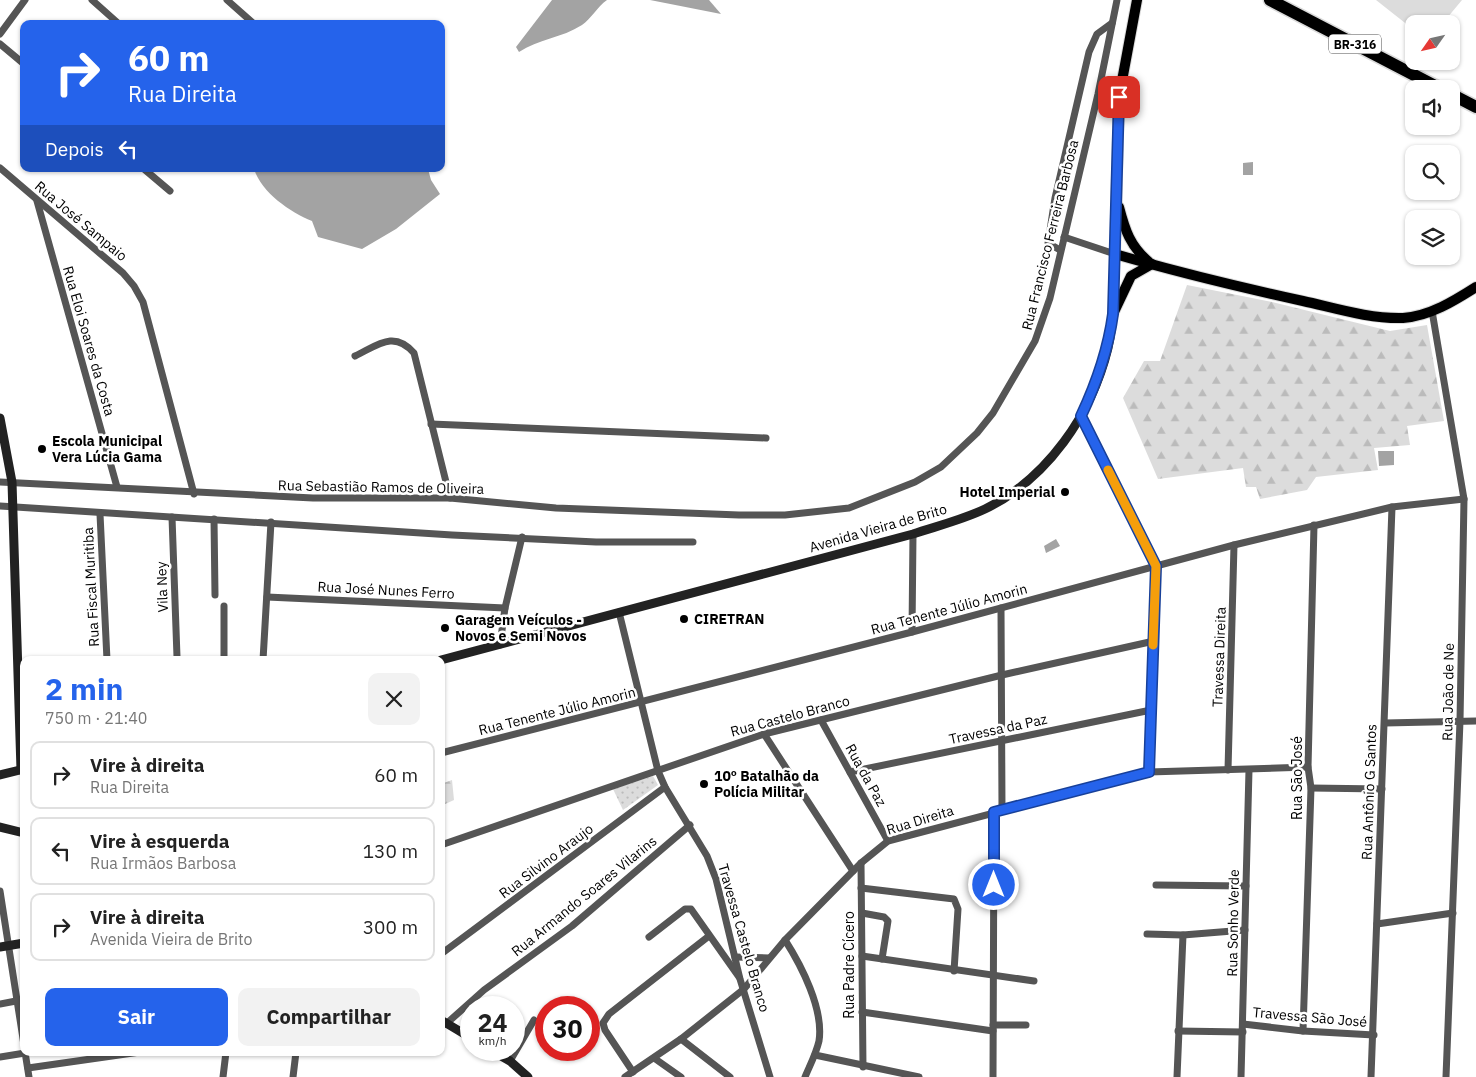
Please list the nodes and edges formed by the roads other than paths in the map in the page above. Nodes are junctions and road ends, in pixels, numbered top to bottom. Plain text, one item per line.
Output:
1 (25, 0) edge
2 (92, 0) edge
3 (227, 0) edge
4 (1117, 0) edge
5 (1136, 0) edge
6 (1270, 0) edge
7 (114, 20) edge
8 (250, 20) edge
9 (1112, 23) junction
10 (0, 34) edge
11 (0, 44) edge
12 (20, 61) edge
13 (1423, 80) edge
14 (1460, 99) edge
15 (1476, 107) edge
16 (0, 168) edge
17 (148, 172) edge
18 (170, 191) dead end
19 (1115, 195) junction
20 (37, 202) junction
21 (1064, 237) junction
22 (1060, 250) junction
23 (1115, 254) junction
24 (1152, 264) junction
25 (1476, 287) edge
26 (1432, 311) junction
27 (1113, 314) junction
28 (355, 356) dead end
29 (1081, 416) junction
30 (0, 418) edge
31 (431, 424) junction
32 (766, 438) dead end
33 (0, 482) edge
34 (12, 482) junction
35 (117, 487) junction
36 (194, 494) junction
37 (450, 498) junction
38 (1464, 499) junction
39 (0, 506) edge
40 (11, 506) junction
41 (1392, 507) junction
42 (822, 512) joint
43 (100, 514) junction
44 (172, 517) junction
45 (214, 519) junction
46 (270, 522) junction
47 (1314, 525) junction
48 (913, 534) junction
49 (522, 537) junction
50 (693, 542) dead end
51 (1234, 545) junction
52 (1156, 566) junction
53 (215, 595) dead end
54 (267, 597) junction
55 (224, 606) dead end
56 (504, 608) junction
57 (1001, 608) junction
58 (619, 612) junction
59 (912, 632) junction
60 (1154, 641) junction
61 (500, 644) junction
62 (107, 656) edge
63 (177, 656) edge
64 (224, 656) edge
65 (264, 656) edge
66 (445, 659) edge
67 (1002, 675) junction
68 (642, 702) junction
69 (1151, 710) junction
70 (822, 720) junction
71 (20, 721) edge
72 (1460, 721) junction
73 (1476, 721) edge
74 (1384, 723) junction
75 (764, 734) junction
76 (1002, 741) junction
77 (445, 753) edge
78 (1308, 767) junction
79 (20, 770) edge
80 (1228, 770) junction
81 (1249, 770) junction
82 (658, 771) junction
83 (850, 772) junction
84 (1149, 772) junction
85 (0, 775) edge
86 (665, 787) junction
87 (1311, 788) junction
88 (1382, 789) junction
89 (1002, 809) junction
90 (994, 812) junction
91 (690, 825) junction
92 (0, 827) edge
93 (20, 832) edge
94 (888, 841) junction
95 (445, 844) edge
96 (861, 863) junction
97 (853, 871) junction
98 (1156, 885) dead end
99 (1246, 886) junction
100 (861, 888) junction
101 (0, 890) edge
102 (862, 913) junction
103 (1452, 913) junction
104 (1377, 924) junction
105 (1245, 930) junction
106 (1146, 934) dead end
107 (1183, 935) junction
108 (709, 936) junction
109 (649, 937) dead end
110 (785, 940) junction
111 (20, 944) edge
112 (4, 946) edge
113 (445, 951) edge
114 (862, 956) junction
115 (735, 957) junction
116 (769, 958) junction
117 (882, 959) junction
118 (954, 971) junction
119 (993, 976) junction
120 (740, 979) junction
121 (1034, 981) dead end
122 (744, 989) junction
123 (16, 1002) junction
124 (0, 1004) edge
125 (862, 1012) junction
126 (534, 1020) dead end
127 (445, 1021) edge
128 (445, 1023) edge
129 (20, 1024) edge
130 (1026, 1025) dead end
131 (993, 1028) junction
132 (1243, 1028) junction
133 (460, 1031) edge
134 (1178, 1031) junction
135 (1303, 1031) junction
136 (525, 1035) edge
137 (1374, 1035) junction
138 (681, 1039) junction
139 (20, 1054) edge
140 (815, 1055) junction
141 (26, 1056) edge
142 (112, 1056) edge
143 (226, 1056) edge
144 (296, 1056) edge
145 (0, 1057) edge
146 (654, 1058) junction
147 (510, 1061) edge
148 (863, 1066) junction
149 (28, 1068) junction
150 (633, 1072) junction
151 (29, 1077) edge
152 (224, 1077) edge
153 (293, 1077) edge
154 (528, 1077) edge
155 (625, 1077) edge
156 (681, 1077) edge
157 (730, 1077) edge
158 (770, 1077) edge
159 (805, 1077) edge
160 (919, 1077) edge
161 (994, 1077) edge
162 (1177, 1077) edge
163 (1241, 1077) edge
164 (1372, 1077) edge
165 (1446, 1077) edge

1 - 10 street
2 - 7 street
3 - 8 street
4 - 9 street, Rua Francisco Ferreira Barbosa
5 - 19 main road, Avenida Vieira de Brito
6 - 13 highway, BR-316
9 - 21 street, Rua Francisco Ferreira Barbosa
9 - 22 street
11 - 12 street
14 - 15 highway
16 - 20 street, Rua José Sampaio
17 - 18 street
19 - 23 main road, Avenida Vieira de Brito
19 - 24 main road
20 - 35 street, Rua Eloi Soares da Costa
20 - 36 street, Rua José Sampaio
21 - 22 street, Rua Francisco Ferreira Barbosa
21 - 23 street
22 - 42 street, Rua Francisco Ferreira Barbosa
23 - 24 main road
23 - 27 main road, Avenida Vieira de Brito
24 - 26 main road
24 - 27 main road
25 - 26 main road
26 - 38 street, Rua João de Ne
27 - 29 main road, Avenida Vieira de Brito
28 - 31 street
29 - 48 main road, Avenida Vieira de Brito
29 - 52 street
30 - 34 main road
31 - 32 street
31 - 37 street
33 - 34 street, Rua Sebastião Ramos de Oliveira
34 - 35 street, Rua Sebastião Ramos de Oliveira
34 - 40 main road
35 - 36 street, Rua Sebastião Ramos de Oliveira
36 - 37 street, Rua Sebastião Ramos de Oliveira
37 - 42 street, Rua Sebastião Ramos de Oliveira
38 - 41 street, Rua Tenente Júlio Amorin
38 - 72 street, Rua João de Ne
39 - 40 street
40 - 43 street
40 - 71 main road
41 - 47 street, Rua Tenente Júlio Amorin
41 - 74 street, Rua Antônio G Santos
43 - 44 street
43 - 62 street, Rua Fiscal Muritiba
44 - 45 street
44 - 63 street, Vila Ney
45 - 46 street
45 - 53 street
46 - 49 street
46 - 54 street
47 - 51 street, Rua Tenente Júlio Amorin
47 - 78 street, Rua São José
48 - 58 main road, Avenida Vieira de Brito
48 - 59 street
49 - 50 street
49 - 56 street
51 - 52 street, Rua Tenente Júlio Amorin
51 - 80 street, Travessa Direita
52 - 57 street, Rua Tenente Júlio Amorin
52 - 60 street
54 - 56 street, Rua José Nunes Ferro
54 - 65 street
55 - 64 street
56 - 61 street
57 - 59 street, Rua Tenente Júlio Amorin
57 - 67 street
58 - 61 main road, Avenida Vieira de Brito
58 - 68 street, Travessa Castelo Branco
59 - 68 street, Rua Tenente Júlio Amorin
60 - 67 street, Rua Castelo Branco
60 - 69 street
61 - 66 main road, Avenida Vieira de Brito
67 - 70 street, Rua Castelo Branco
67 - 76 street
68 - 77 street, Rua Tenente Júlio Amorin
68 - 82 street, Travessa Castelo Branco
69 - 76 street, Travessa da Paz
69 - 84 street
70 - 75 street, Rua Castelo Branco
70 - 83 street, Rua da Paz
72 - 73 street
72 - 74 street
72 - 103 street, Rua João de Ne
74 - 88 street, Rua Antônio G Santos
75 - 82 street, Rua Castelo Branco
75 - 97 street
76 - 83 street, Travessa da Paz
76 - 89 street
78 - 81 street, Rua Direita
78 - 87 street, Rua São José
79 - 85 main road
80 - 81 street, Rua Direita
80 - 84 street, Rua Direita
81 - 99 street, Rua Sonho Verde
82 - 86 street, Travessa Castelo Branco
82 - 95 street, Rua Castelo Branco
83 - 94 street, Rua da Paz
84 - 89 street, Rua Direita
86 - 91 street, Travessa Castelo Branco
86 - 113 street, Rua Silvino Araujo
87 - 88 street
87 - 135 street, Rua São José
88 - 104 street, Rua Antônio G Santos
89 - 90 street, Rua Direita
90 - 94 street, Rua Direita
90 - 119 street
91 - 115 street, Travessa Castelo Branco
91 - 127 street, Rua Armando Soares Vilarins
92 - 93 main road
94 - 96 street, Rua Direita
96 - 97 street, Rua Direita
96 - 100 street, Rua Padre Cícero
97 - 110 street, Rua Direita
98 - 99 street
99 - 105 street, Rua Sonho Verde
100 - 102 street, Rua Padre Cícero
100 - 118 street
101 - 112 street
102 - 114 street, Rua Padre Cícero
102 - 117 street
103 - 104 street
103 - 165 street, Rua João de Ne
104 - 137 street, Rua Antônio G Santos
105 - 107 street
105 - 132 street, Rua Sonho Verde
106 - 107 street
107 - 134 street
108 - 109 street
108 - 120 street
108 - 150 street
110 - 116 street, Rua Direita
110 - 140 street
111 - 112 main road
112 - 123 street
114 - 117 street
114 - 125 street, Rua Padre Cícero
115 - 116 street
115 - 120 street, Travessa Castelo Branco
116 - 122 street, Rua Direita
117 - 118 street
118 - 119 street
119 - 121 street
119 - 131 street
120 - 122 street, Travessa Castelo Branco
122 - 138 street, Rua Direita
122 - 158 street, Travessa Castelo Branco
123 - 124 street
123 - 129 street
125 - 131 street
125 - 148 street, Rua Padre Cícero
126 - 136 street
128 - 133 main road
130 - 131 street
131 - 161 street
132 - 134 street, Travessa São José
132 - 135 street, Travessa São José
132 - 163 street, Rua Sonho Verde
134 - 162 street
135 - 137 street, Travessa São José
137 - 164 street, Rua Antônio G Santos
138 - 146 street, Rua Direita
138 - 157 street
139 - 145 street
140 - 148 street
140 - 159 street
141 - 149 street
142 - 149 street
143 - 152 street
144 - 153 street
146 - 150 street, Rua Direita
146 - 156 street
147 - 154 main road
148 - 160 street
149 - 151 street
150 - 155 street, Rua Direita

